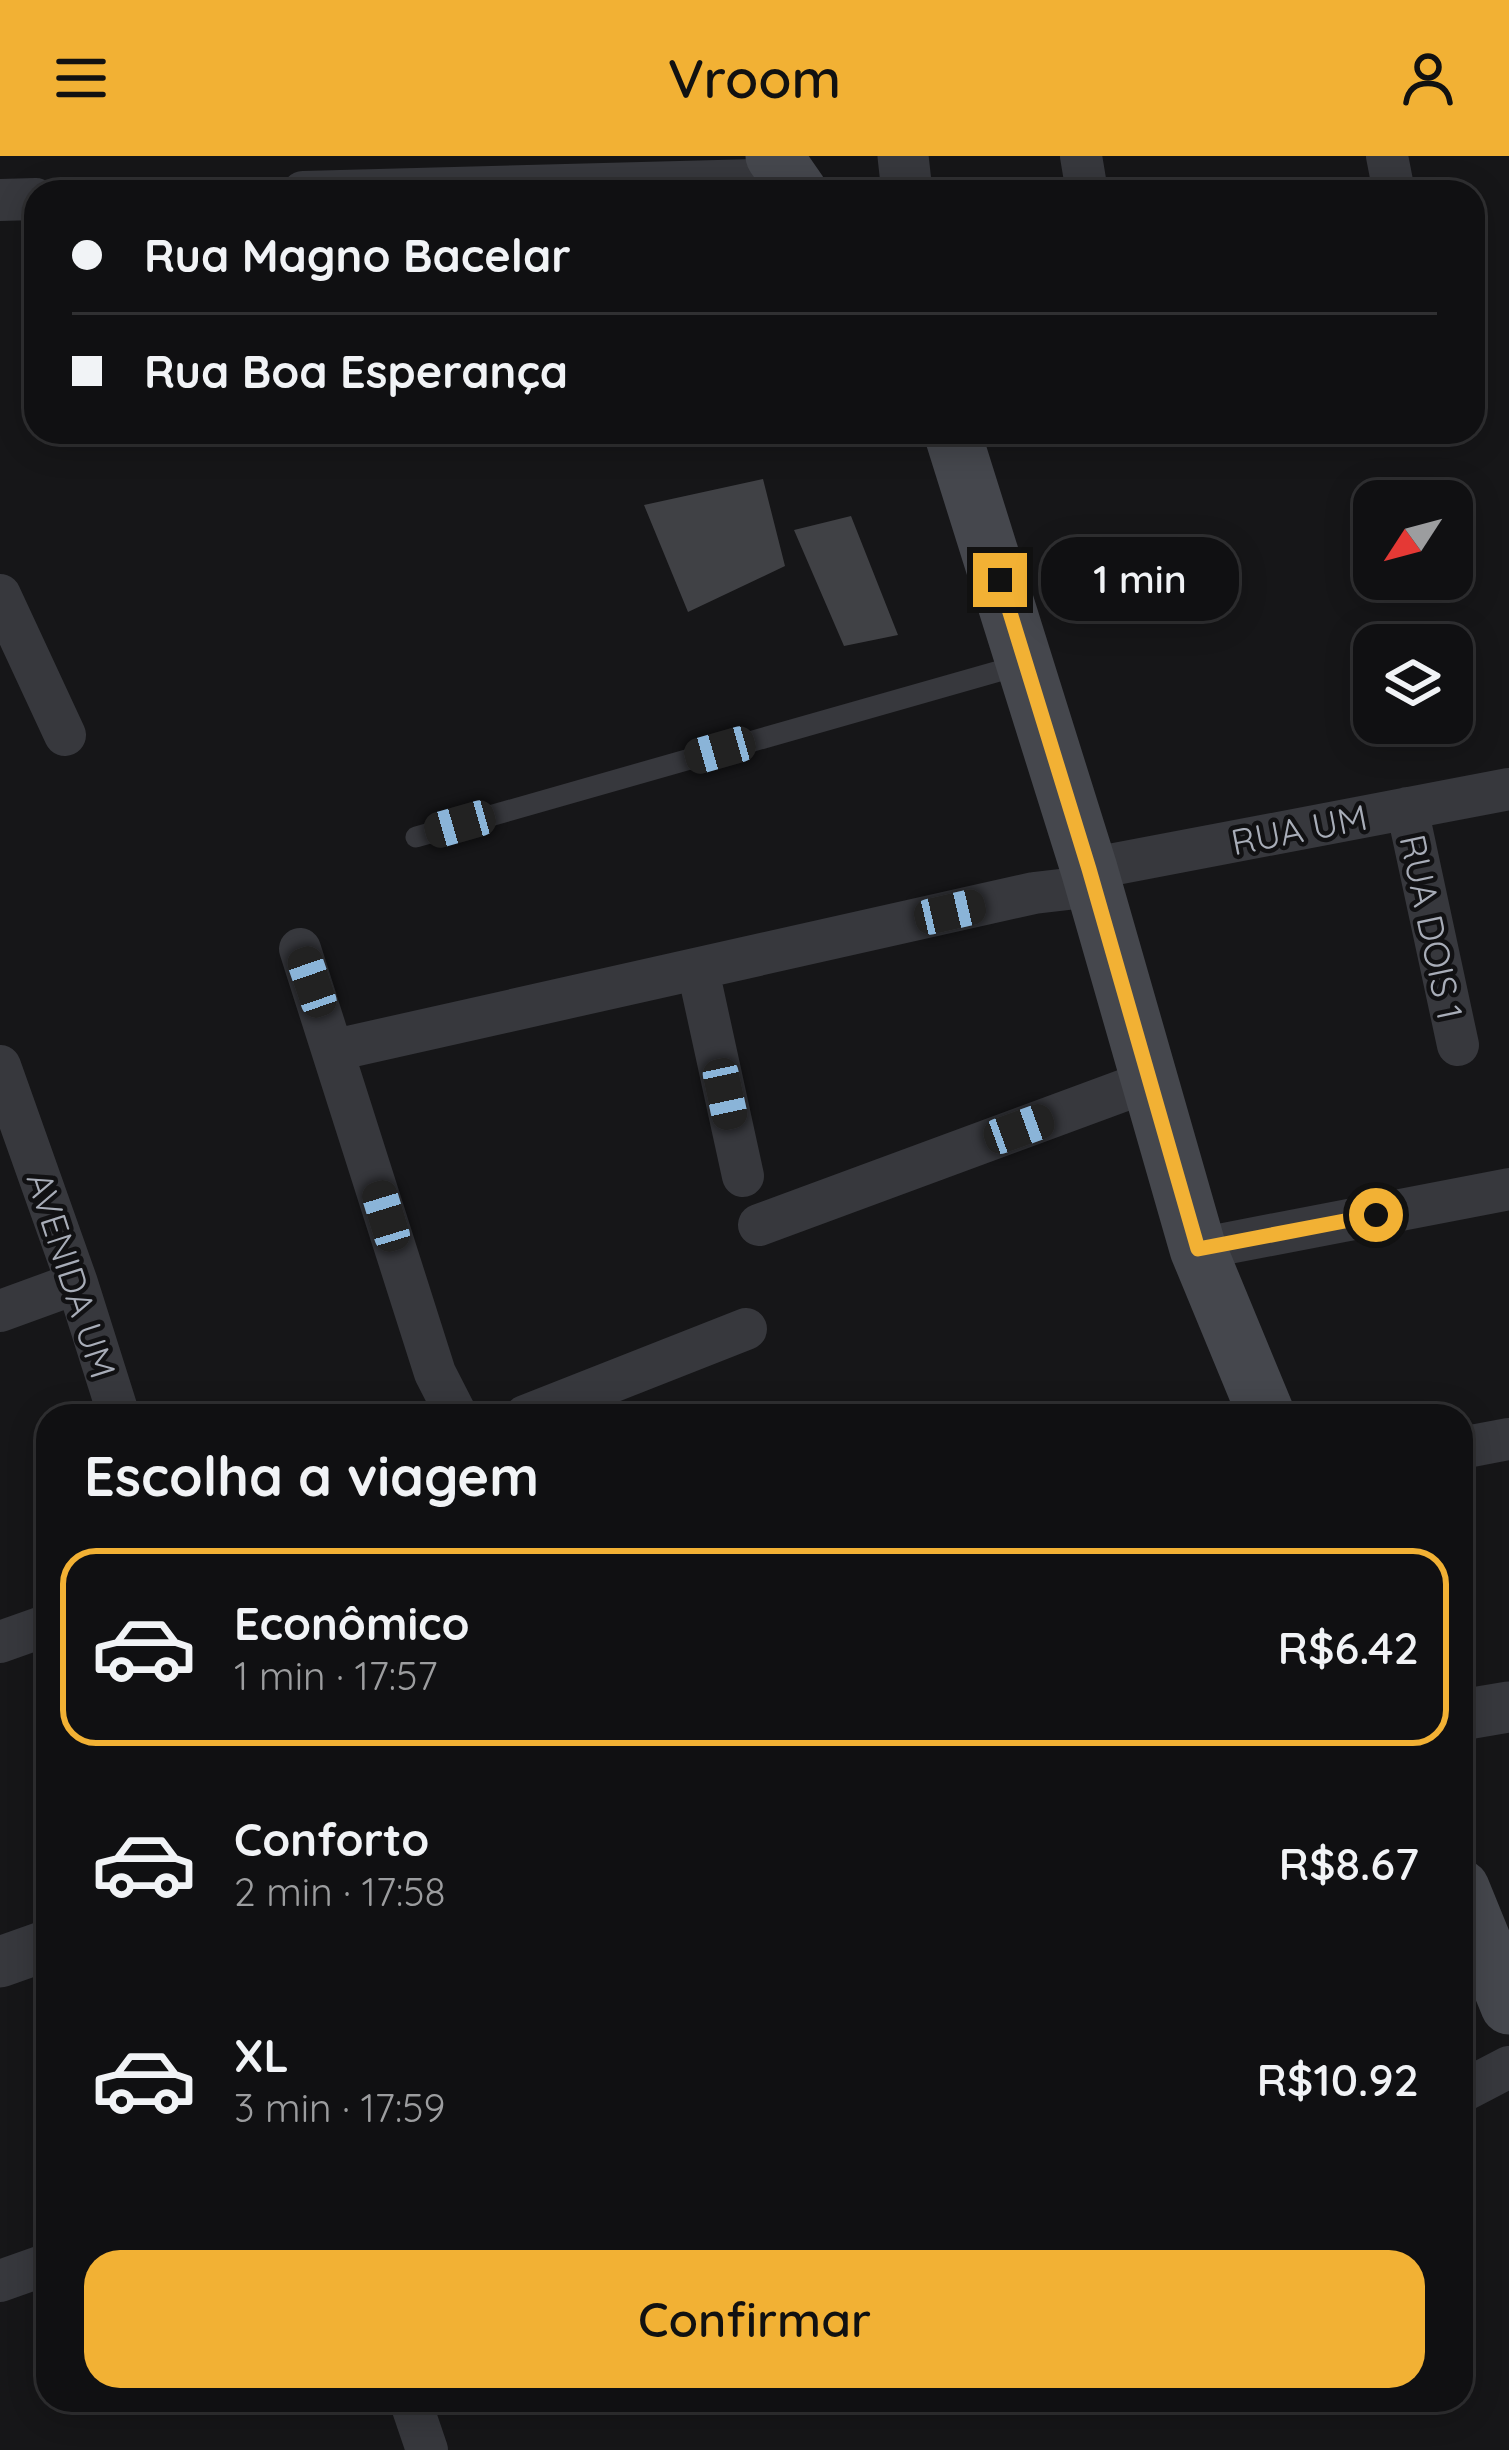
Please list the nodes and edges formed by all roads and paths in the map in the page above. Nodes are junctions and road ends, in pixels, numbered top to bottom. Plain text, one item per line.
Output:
1 (787, 169) edge
2 (556, 180) edge
3 (956, 444) edge
4 (0, 595) edge
5 (1026, 664) junction
6 (65, 735) dead end
7 (1509, 789) edge
8 (1407, 808) junction
9 (416, 837) dead end
10 (1092, 877) junction
11 (300, 949) dead end
12 (698, 970) junction
13 (1458, 1046) dead end
14 (335, 1050) junction
15 (0, 1066) edge
16 (1149, 1081) junction
17 (743, 1176) dead end
18 (1509, 1189) edge
19 (759, 1225) dead end
20 (1198, 1249) junction
21 (77, 1283) junction
22 (0, 1311) edge
23 (746, 1330) dead end
24 (114, 1404) edge
25 (452, 1404) edge
26 (556, 1404) edge
27 (1262, 1404) edge
28 (1509, 1438) edge
29 (1473, 1446) edge
30 (36, 1629) edge
31 (0, 1642) edge
32 (1509, 1707) edge
33 (1473, 1713) edge
34 (1473, 1914) edge
35 (36, 1949) edge
36 (0, 1962) edge
37 (1505, 1985) edge
38 (1509, 2067) edge
39 (1473, 2086) edge
40 (36, 2268) edge
41 (0, 2281) edge
42 (414, 2412) edge
43 (427, 2450) edge

1 - 2 street
3 - 5 main road
4 - 6 street
5 - 9 lane
5 - 10 main road
7 - 8 street, RUA UM
8 - 10 street, RUA UM
8 - 13 street, RUA DOIS 1
10 - 12 street, RUA UM
10 - 16 main road
11 - 14 street
12 - 14 street, RUA UM
12 - 17 street
14 - 25 street
15 - 21 street, AVENIDA UM
16 - 19 street
16 - 20 main road
18 - 20 street
20 - 27 main road
21 - 22 street
21 - 24 street, AVENIDA UM
23 - 26 street
28 - 29 street
30 - 31 street
32 - 33 street
34 - 37 main road
35 - 36 street
38 - 39 street
40 - 41 street
42 - 43 street

